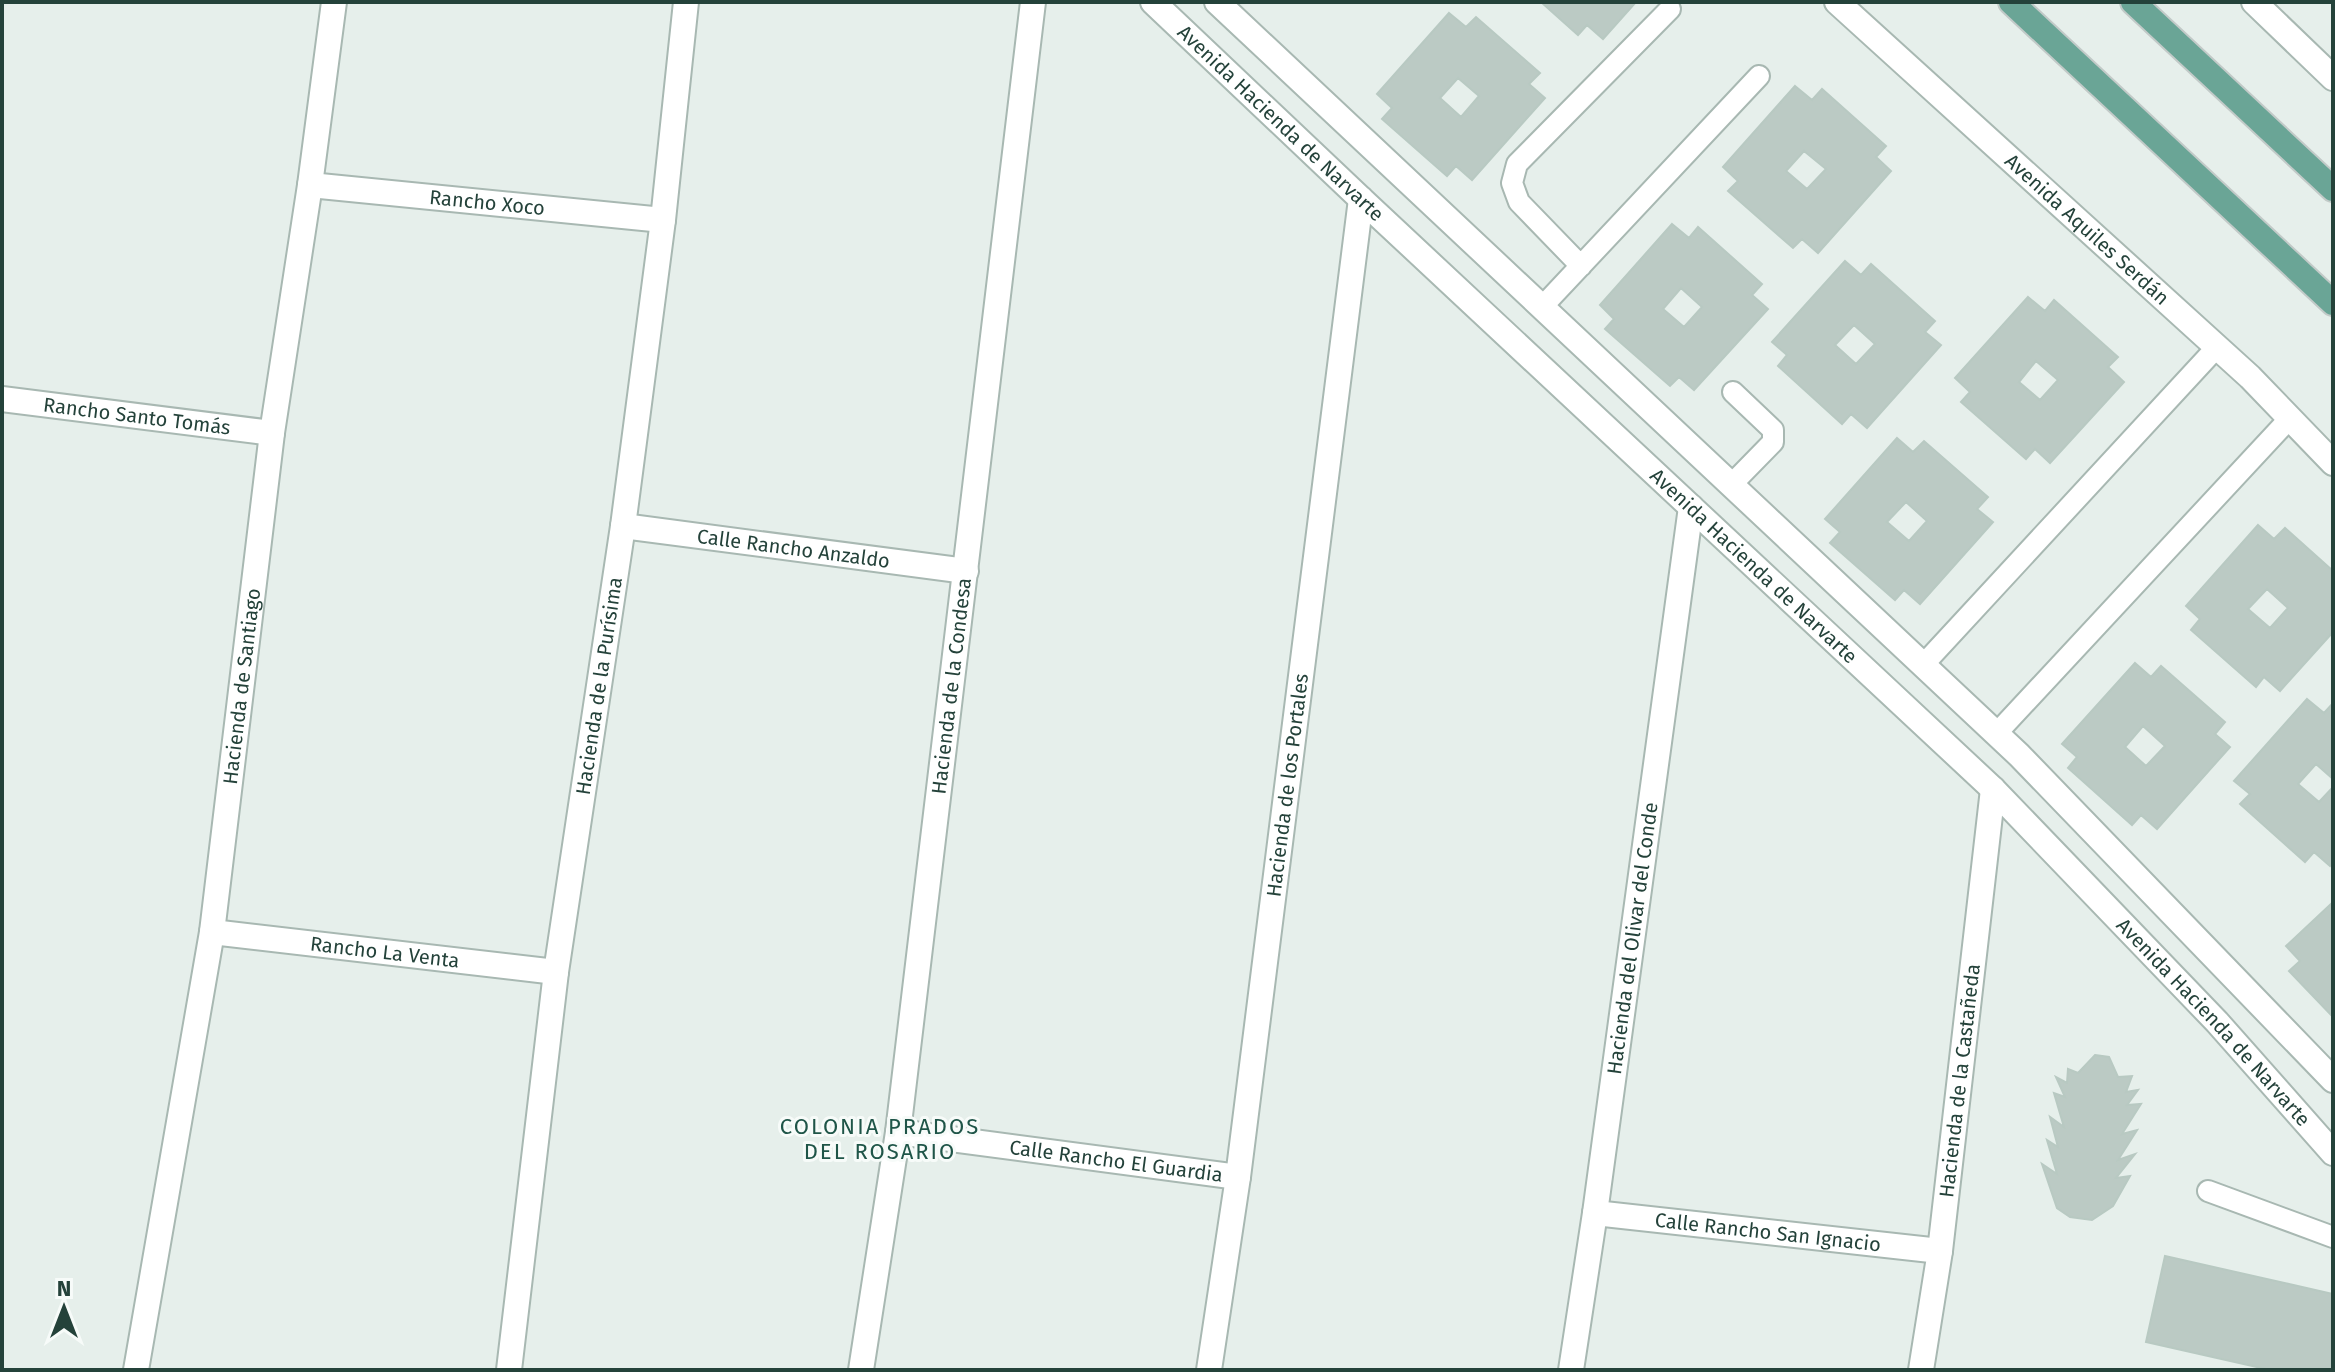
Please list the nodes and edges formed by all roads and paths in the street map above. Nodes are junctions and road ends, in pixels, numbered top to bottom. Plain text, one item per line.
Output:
1 (334, 2) edge
2 (686, 2) edge
3 (1033, 2) edge
4 (1153, 2) edge
5 (1217, 2) edge
6 (1837, 2) edge
7 (2011, 2) edge
8 (2133, 2) edge
9 (2254, 2) edge
10 (1670, 9) dead end
11 (1759, 76) dead end
12 (2333, 78) edge
13 (310, 185) junction
14 (2333, 189) edge
15 (1361, 199) junction
16 (663, 220) junction
17 (1581, 266) junction
18 (2333, 303) edge
19 (1542, 307) junction
20 (2217, 347) junction
21 (1733, 392) dead end
22 (2, 399) edge
23 (2290, 418) junction
24 (272, 433) junction
25 (2333, 463) edge
26 (1731, 485) junction
27 (1691, 507) junction
28 (623, 526) junction
29 (966, 571) junction
30 (1923, 665) junction
31 (1996, 734) junction
32 (1993, 789) junction
33 (212, 932) junction
34 (556, 972) junction
35 (2333, 1080) edge
36 (898, 1132) junction
37 (2329, 1142) edge
38 (1238, 1177) junction
39 (2208, 1191) dead end
40 (1595, 1213) junction
41 (2333, 1237) edge
42 (1940, 1251) junction
43 (136, 1370) edge
44 (509, 1370) edge
45 (861, 1370) edge
46 (1209, 1370) edge
47 (1571, 1370) edge
48 (1921, 1370) edge

1 - 13 street, Hacienda de Santiago
2 - 16 street, Hacienda de la Purísima
3 - 29 street, Hacienda de la Condesa
4 - 15 street, Avenida Hacienda de Narvarte
5 - 19 street
6 - 20 street, Avenida Aquiles Serdán
7 - 18 main road
8 - 14 main road
9 - 12 street
10 - 17 lane
11 - 17 lane
13 - 16 street, Rancho Xoco
13 - 24 street, Hacienda de Santiago
15 - 27 street, Avenida Hacienda de Narvarte
15 - 38 street, Hacienda de los Portales
16 - 28 street, Hacienda de la Purísima
17 - 19 lane
19 - 26 street
20 - 23 street, Avenida Aquiles Serdán
20 - 30 lane
21 - 26 lane
22 - 24 street, Rancho Santo Tomás
23 - 25 street, Avenida Aquiles Serdán
23 - 31 lane
24 - 33 street, Hacienda de Santiago
26 - 30 street
27 - 32 street, Avenida Hacienda de Narvarte
27 - 40 street, Hacienda del Olivar del Conde
28 - 29 street, Calle Rancho Anzaldo
28 - 34 street, Hacienda de la Purísima
29 - 36 street, Hacienda de la Condesa
30 - 31 street
31 - 35 street
32 - 37 street, Avenida Hacienda de Narvarte
32 - 42 street, Hacienda de la Castañeda
33 - 34 street, Rancho La Venta
33 - 43 street, Hacienda de Santiago
34 - 44 street, Hacienda de la Purísima
36 - 38 street, Calle Rancho El Guardia
36 - 45 street, Hacienda de la Condesa
38 - 46 street, Hacienda de los Portales
39 - 41 lane
40 - 42 street, Calle Rancho San Ignacio
40 - 47 street, Hacienda del Olivar del Conde
42 - 48 street, Hacienda de la Castañeda

